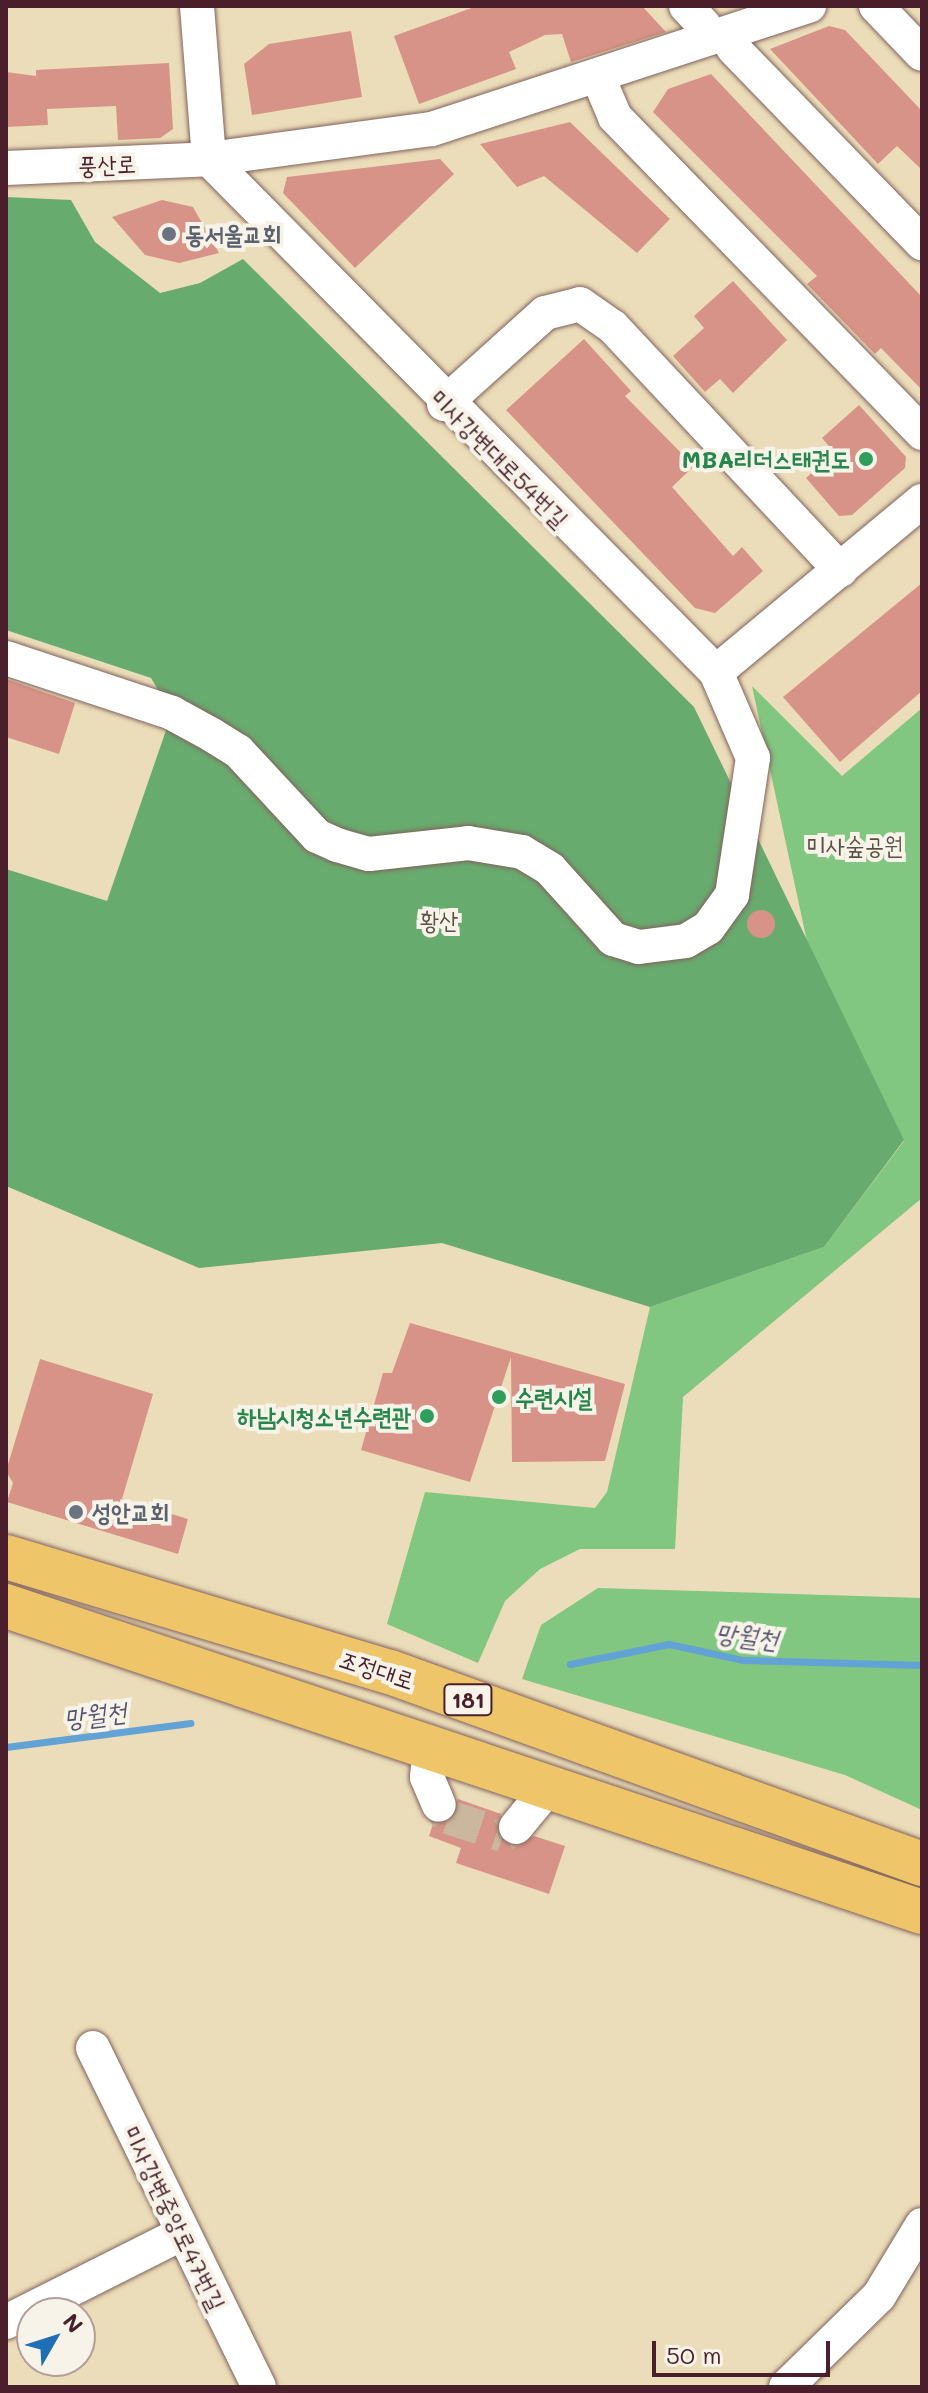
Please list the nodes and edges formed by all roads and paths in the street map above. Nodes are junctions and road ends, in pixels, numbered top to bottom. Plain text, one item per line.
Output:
1 (197, 6) edge
2 (809, 6) edge
3 (876, 6) edge
4 (733, 48) dead end
5 (922, 54) edge
6 (598, 77) junction
7 (209, 159) junction
8 (6, 168) edge
9 (922, 243) edge
10 (444, 404) junction
11 (922, 433) edge
12 (922, 501) edge
13 (840, 570) junction
14 (6, 658) edge
15 (716, 672) junction
16 (6, 1557) edge
17 (6, 1606) edge
18 (430, 1748) junction
19 (549, 1787) junction
20 (439, 1805) tunnel mouth
21 (516, 1827) dead end
22 (922, 1864) edge
23 (922, 1912) edge
24 (93, 2048) dead end
25 (922, 2225) edge
26 (181, 2234) junction
27 (6, 2322) edge
28 (259, 2387) edge
29 (786, 2387) edge

1 - 7 street
2 - 6 street, 풍산로
3 - 5 street
4 - 9 street
6 - 7 street, 풍산로
6 - 11 street
7 - 8 street, 풍산로
7 - 10 street, 미사강변대로54번길
10 - 13 street
10 - 15 street, 미사강변대로54번길
12 - 13 street
13 - 15 street
14 - 15 street
16 - 22 main road, 조정대로 / 181
17 - 18 main road
18 - 19 main road
18 - 20 street
19 - 21 street
19 - 23 main road
24 - 26 street, 미사강변중앙로47번길
25 - 29 street
26 - 27 street
26 - 28 street, 미사강변중앙로47번길

